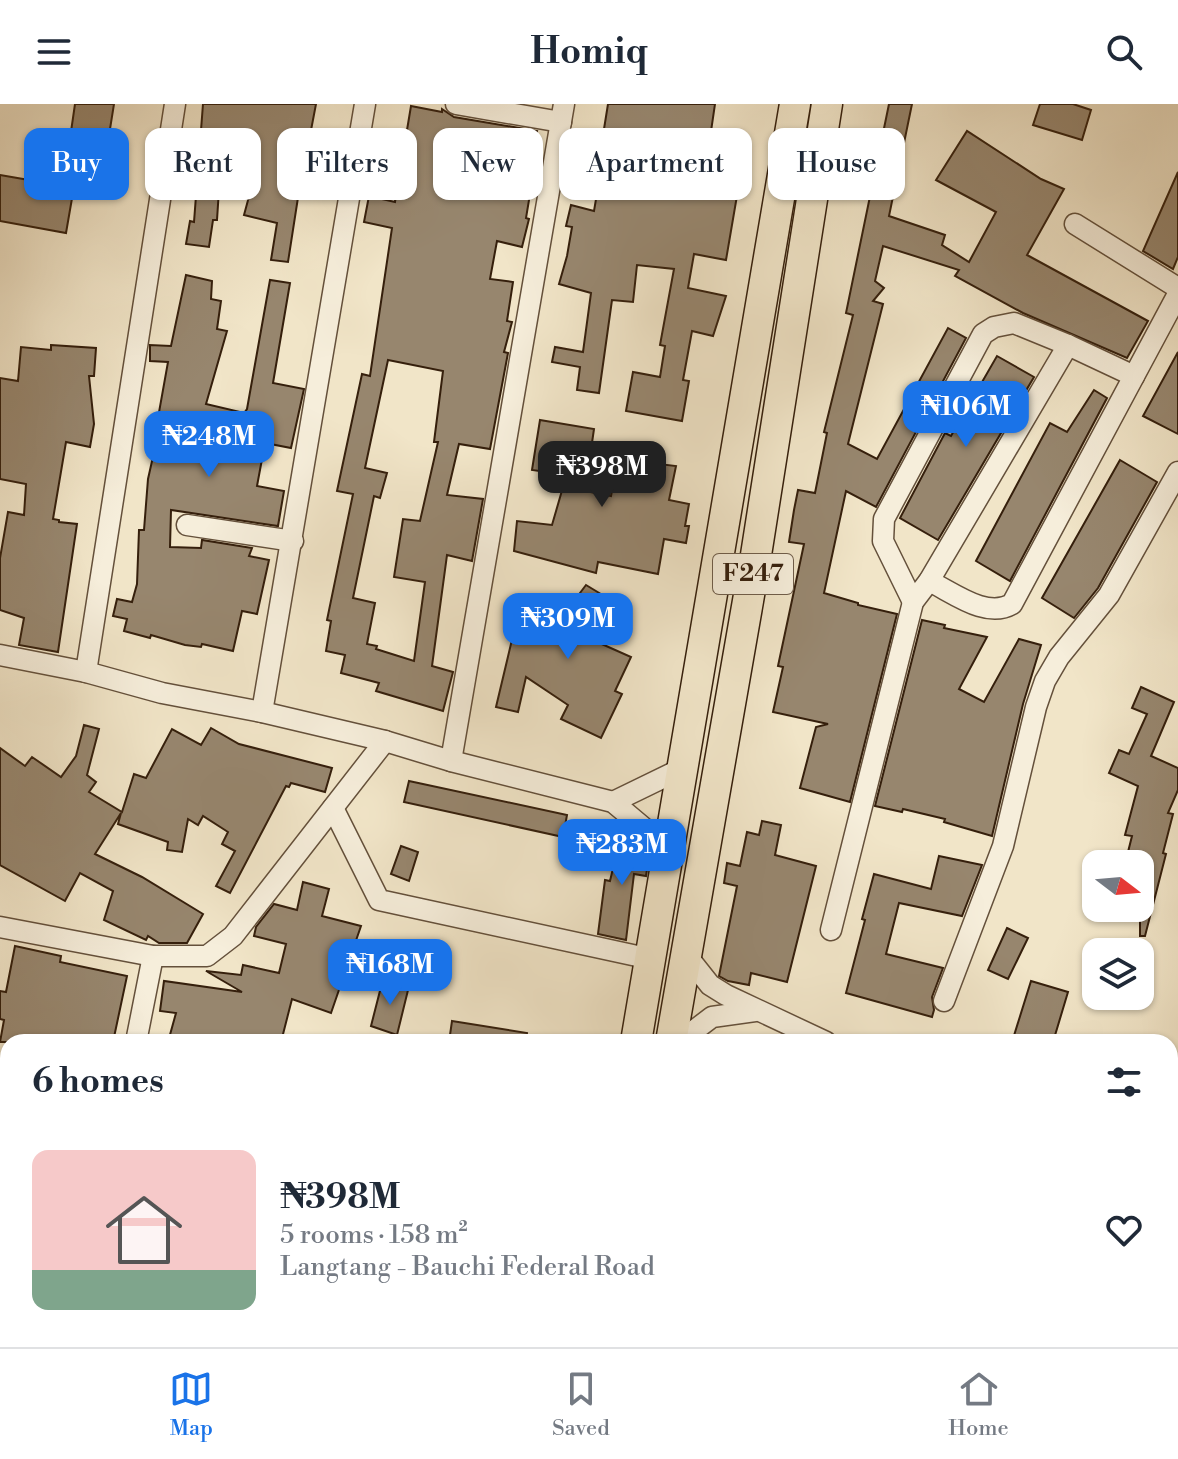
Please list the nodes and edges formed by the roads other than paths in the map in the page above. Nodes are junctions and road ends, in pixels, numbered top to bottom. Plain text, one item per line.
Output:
1 (175, 104) edge
2 (365, 104) edge
3 (456, 104) edge
4 (795, 104) edge
5 (827, 104) edge
6 (563, 113) edge
7 (1075, 224) dead end
8 (1178, 291) edge
9 (1068, 345) junction
10 (1134, 376) junction
11 (1178, 472) edge
12 (187, 525) dead end
13 (293, 541) junction
14 (721, 548) junction
15 (756, 555) junction
16 (929, 581) junction
17 (913, 602) junction
18 (0, 655) edge
19 (86, 672) junction
20 (262, 712) junction
21 (385, 741) junction
22 (451, 761) junction
23 (683, 768) junction
24 (613, 802) junction
25 (333, 808) junction
26 (670, 850) junction
27 (0, 927) edge
28 (831, 930) dead end
29 (153, 956) junction
30 (687, 956) junction
31 (651, 959) junction
32 (944, 1001) dead end
33 (759, 1011) junction
34 (138, 1034) edge
35 (637, 1034) edge
36 (672, 1034) edge
37 (690, 1034) edge
38 (809, 1034) edge

1 - 19 street
2 - 13 street
3 - 6 street
4 - 14 main road, F247
5 - 15 main road, F247
6 - 22 street
7 - 8 street
8 - 10 street
9 - 10 street
9 - 16 street
9 - 17 street
10 - 16 street
11 - 32 street
12 - 13 street
13 - 20 street
14 - 15 main road
14 - 23 main road, F247
15 - 30 main road, F247
16 - 17 street
17 - 28 street
18 - 19 street
19 - 20 street
20 - 21 street
21 - 22 street
21 - 25 street
22 - 24 street
23 - 24 street
23 - 26 main road, F247
24 - 26 street
25 - 29 street
25 - 31 street
26 - 31 main road, F247
27 - 29 street
29 - 34 street
30 - 33 street
30 - 36 main road, F247
31 - 35 main road, F247
33 - 37 street
33 - 38 street

